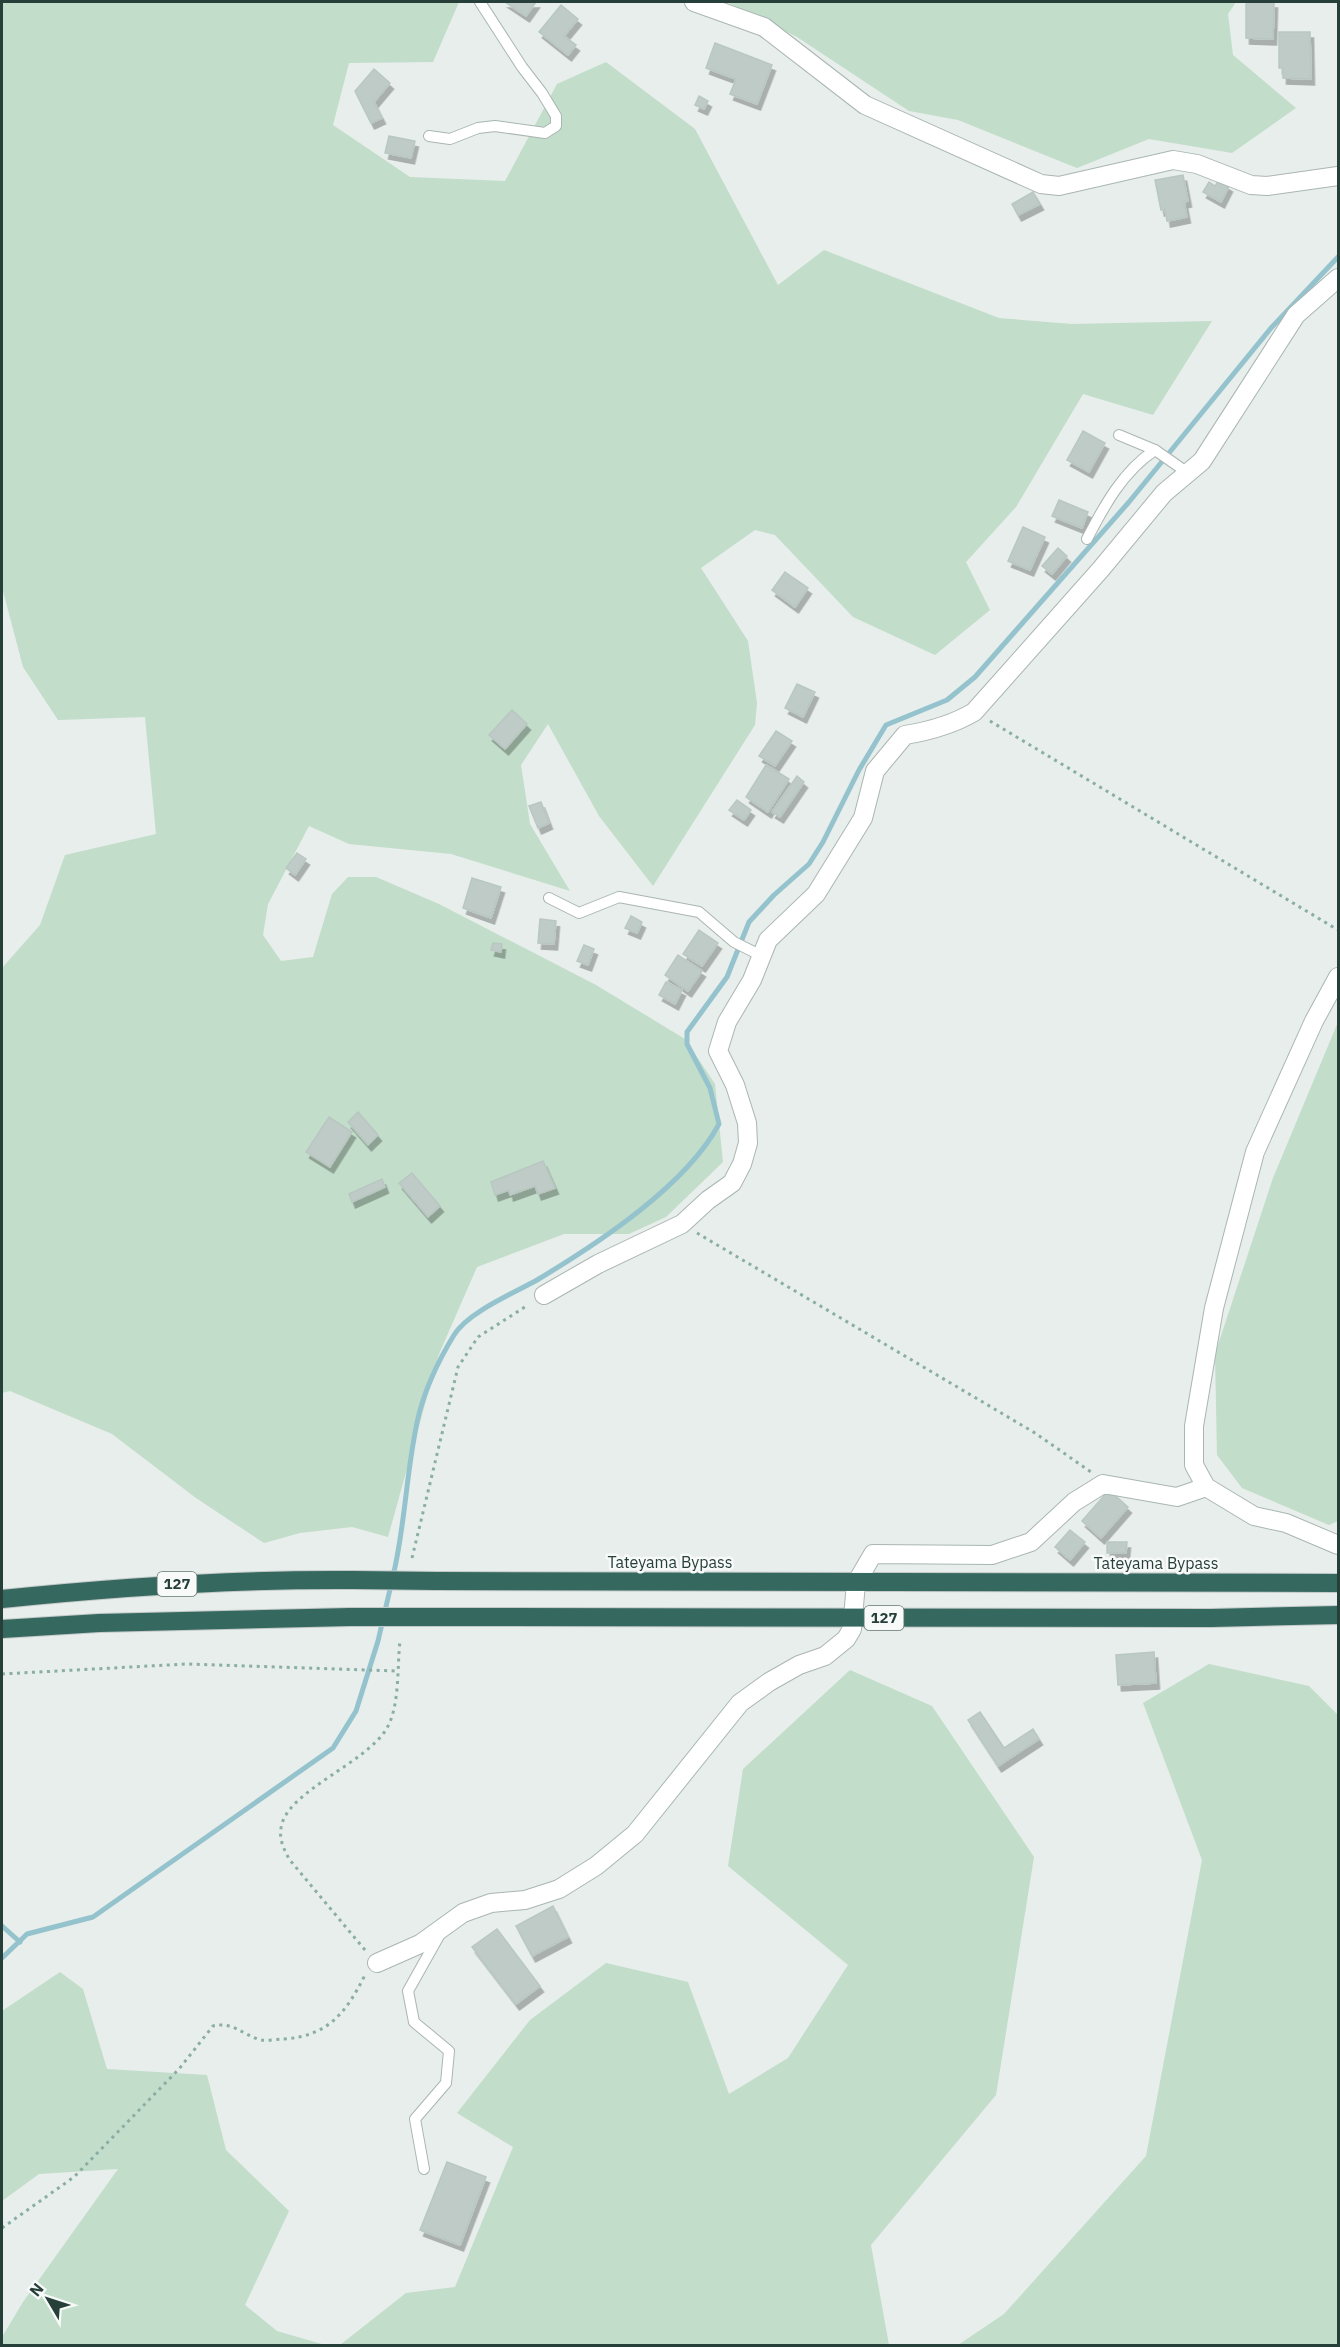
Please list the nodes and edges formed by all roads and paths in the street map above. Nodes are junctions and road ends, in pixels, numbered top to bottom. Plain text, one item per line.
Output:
1 (480, 2) edge
2 (694, 2) edge
3 (429, 136) dead end
4 (1338, 176) edge
5 (1338, 278) edge
6 (1119, 435) dead end
7 (1158, 452) junction
8 (1182, 469) junction
9 (1087, 539) dead end
10 (974, 712) junction
11 (549, 898) dead end
12 (1338, 930) edge
13 (757, 952) junction
14 (1338, 977) edge
15 (682, 1224) junction
16 (544, 1295) joint
17 (1103, 1484) junction
18 (1206, 1487) junction
19 (1338, 1545) edge
20 (412, 1558) dead end
21 (856, 1583) junction
22 (1338, 1583) edge
23 (2, 1599) edge
24 (1338, 1615) edge
25 (854, 1618) junction
26 (2, 1629) edge
27 (400, 1641) dead end
28 (397, 1671) junction
29 (2, 1674) edge
30 (445, 1924) junction
31 (377, 1962) junction
32 (424, 2169) dead end
33 (2, 2228) edge

1 - 3 lane
2 - 4 street
5 - 8 street
6 - 7 lane
7 - 8 lane
7 - 9 lane
8 - 10 street
10 - 12 path
10 - 13 street
11 - 13 lane
13 - 15 street
14 - 18 street
15 - 16 street
15 - 17 path
16 - 20 path
17 - 18 street
17 - 21 street
18 - 19 street
21 - 22 highway, Tateyama Bypass / 127
21 - 23 highway, Tateyama Bypass / 127, bridge
21 - 25 street
24 - 25 highway, 127
25 - 26 highway, 127, bridge
25 - 30 street
27 - 28 path
28 - 29 path
28 - 31 path
30 - 31 street
30 - 32 lane
31 - 33 path

